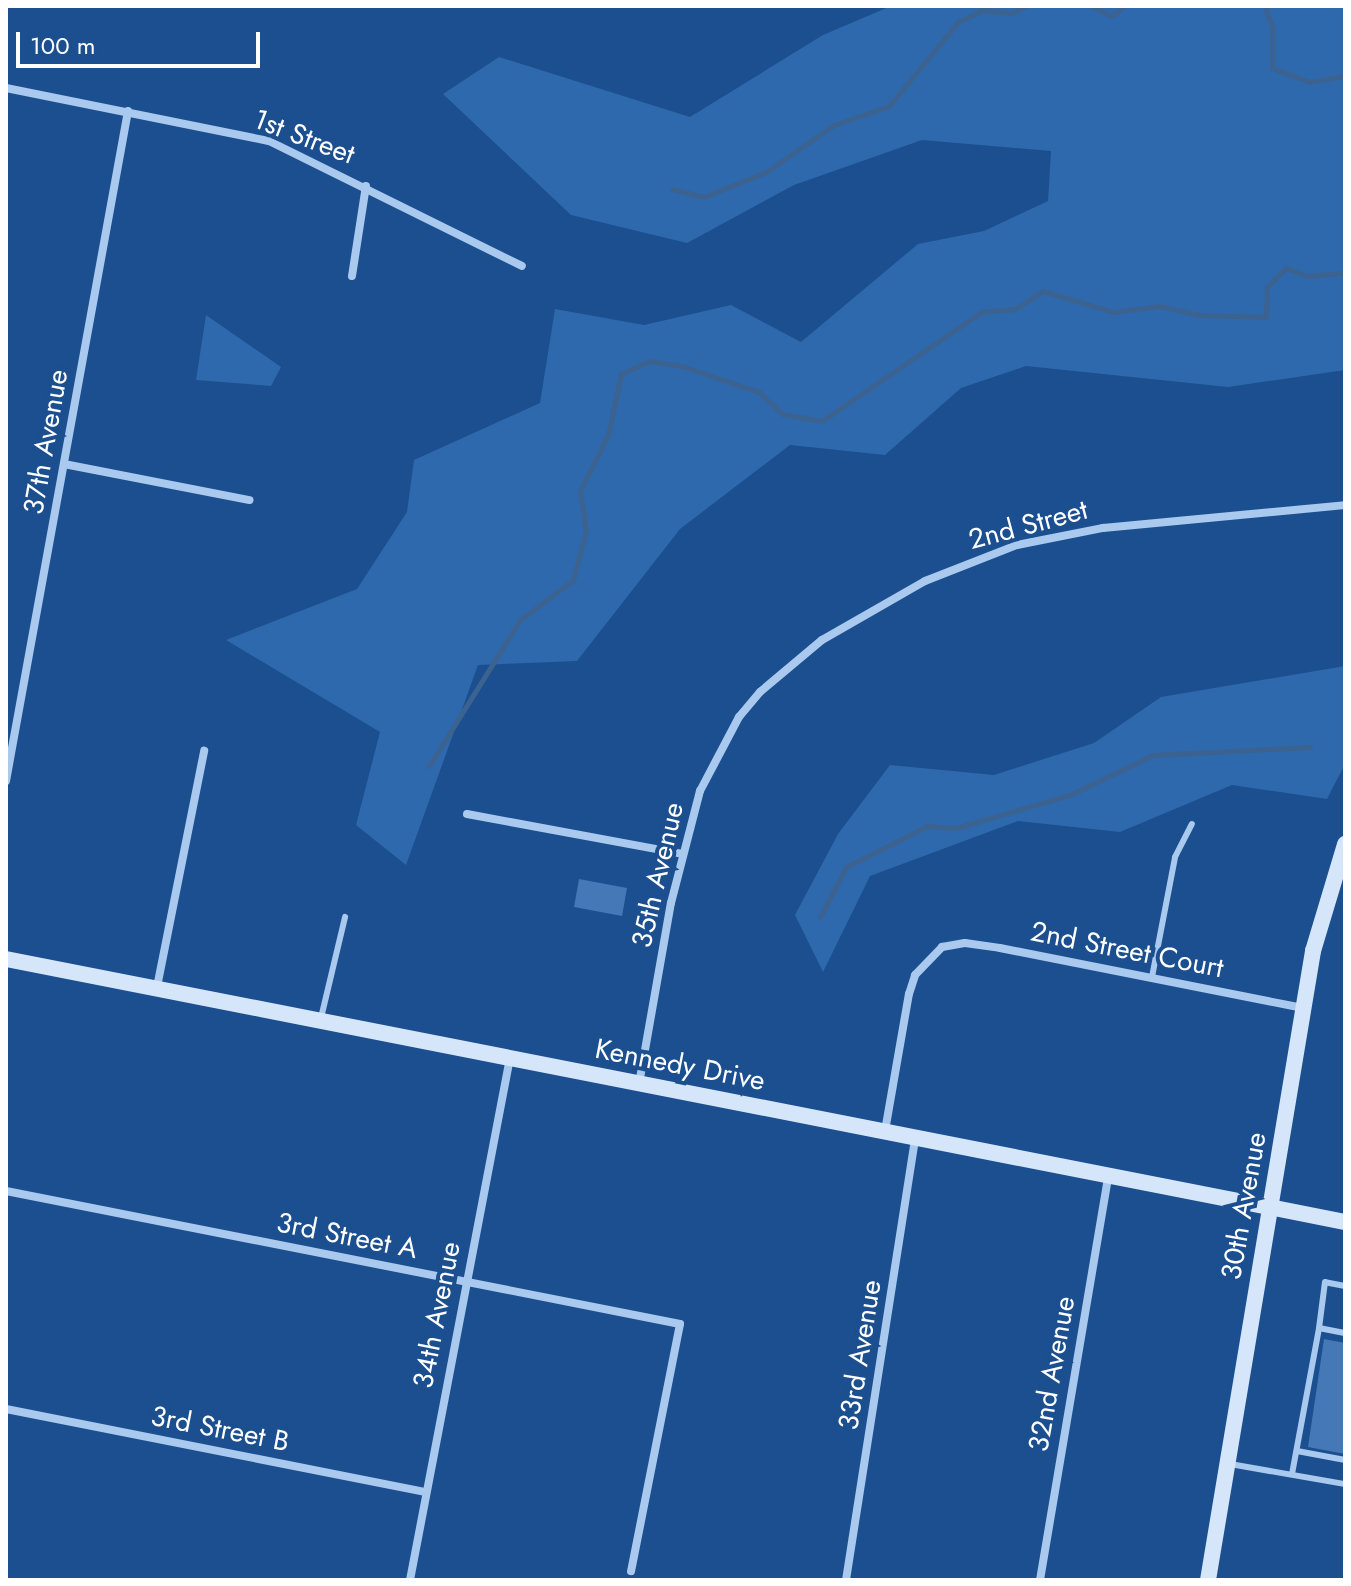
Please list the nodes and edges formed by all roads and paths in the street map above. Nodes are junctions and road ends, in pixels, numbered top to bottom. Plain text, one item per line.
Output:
1 (6, 88) edge
2 (128, 111) junction
3 (366, 186) junction
4 (522, 266) dead end
5 (352, 276) dead end
6 (64, 464) junction
7 (250, 500) dead end
8 (1345, 505) edge
9 (760, 692) joint
10 (204, 751) dead end
11 (6, 781) edge
12 (467, 814) dead end
13 (1192, 824) dead end
14 (1345, 844) edge
15 (682, 854) junction
16 (345, 917) dead end
17 (6, 959) edge
18 (1152, 977) junction
19 (157, 987) junction
20 (1304, 1008) junction
21 (320, 1022) junction
22 (510, 1058) junction
23 (639, 1084) junction
24 (885, 1131) junction
25 (915, 1138) junction
26 (1108, 1175) junction
27 (6, 1191) edge
28 (1270, 1208) junction
29 (1345, 1222) edge
30 (465, 1281) junction
31 (1345, 1286) edge
32 (1319, 1328) junction
33 (1345, 1333) edge
34 (6, 1409) edge
35 (1297, 1451) junction
36 (1345, 1460) edge
37 (1227, 1464) junction
38 (1292, 1474) junction
39 (1345, 1484) edge
40 (426, 1492) junction
41 (631, 1571) dead end
42 (410, 1580) edge
43 (846, 1580) edge
44 (1040, 1580) edge
45 (1208, 1580) edge

1 - 2 street, 1st Street
2 - 3 street, 1st Street
2 - 6 street, 37th Avenue
3 - 4 street, 1st Street
3 - 5 street
6 - 7 street
6 - 11 street, 37th Avenue
8 - 9 street, 2nd Street
9 - 15 street, 35th Avenue
10 - 19 street
12 - 15 street
13 - 18 lane
14 - 20 street, 30th Avenue
15 - 23 street, 35th Avenue
16 - 21 lane
17 - 19 street, Kennedy Drive
18 - 20 street, 2nd Street Court
18 - 24 street, 2nd Street Court
19 - 21 street, Kennedy Drive
20 - 28 street, 30th Avenue
21 - 22 street, Kennedy Drive
22 - 23 street, Kennedy Drive
22 - 30 street, 34th Avenue
23 - 24 street, Kennedy Drive
24 - 25 street, Kennedy Drive
25 - 26 street, Kennedy Drive
25 - 43 street, 33rd Avenue
26 - 28 street, Kennedy Drive
26 - 44 street, 32nd Avenue
27 - 30 street, 3rd Street A
28 - 29 street, Kennedy Drive
28 - 37 street, 30th Avenue
30 - 40 street, 34th Avenue
30 - 41 street, 3rd Street A
31 - 32 lane
32 - 33 lane
32 - 35 lane
34 - 40 street, 3rd Street B
35 - 36 lane
35 - 38 lane
37 - 38 lane
37 - 45 street, 30th Avenue
38 - 39 lane
40 - 42 street, 34th Avenue

